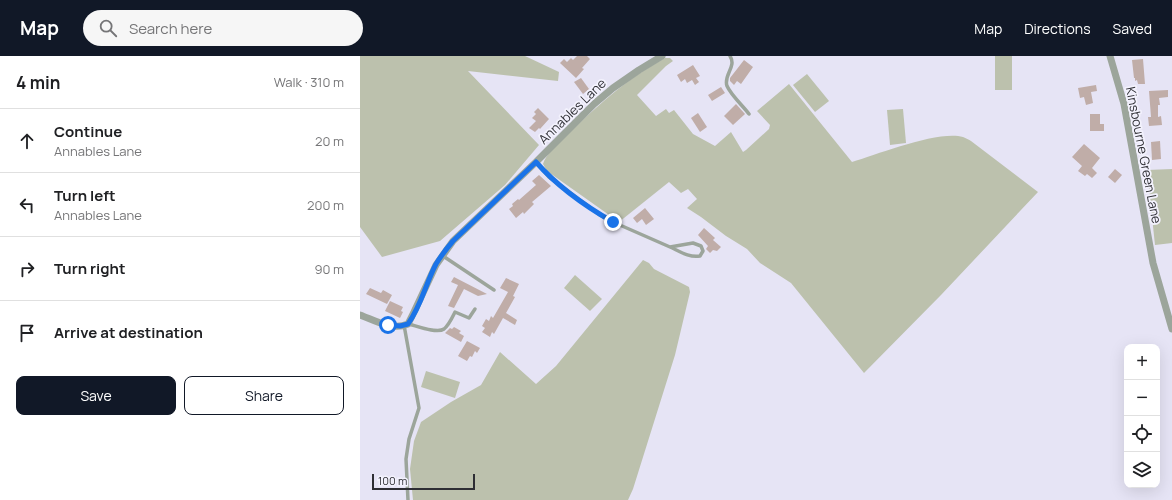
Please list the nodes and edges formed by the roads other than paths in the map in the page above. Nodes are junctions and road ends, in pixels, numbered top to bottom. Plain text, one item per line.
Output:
1 (662, 56) edge
2 (730, 56) edge
3 (1110, 56) edge
4 (749, 114) dead end
5 (536, 162) junction
6 (670, 247) junction
7 (442, 255) junction
8 (494, 290) dead end
9 (475, 309) dead end
10 (360, 314) edge
11 (406, 325) junction
12 (1172, 329) edge
13 (408, 500) edge

1 - 5 street, Annables Lane
2 - 4 lane
3 - 12 street, Kinsbourne Green Lane
5 - 6 lane
5 - 7 street, Annables Lane
6 - 6 lane
7 - 8 lane
7 - 11 street, Annables Lane
9 - 11 lane
10 - 11 street
11 - 13 lane

